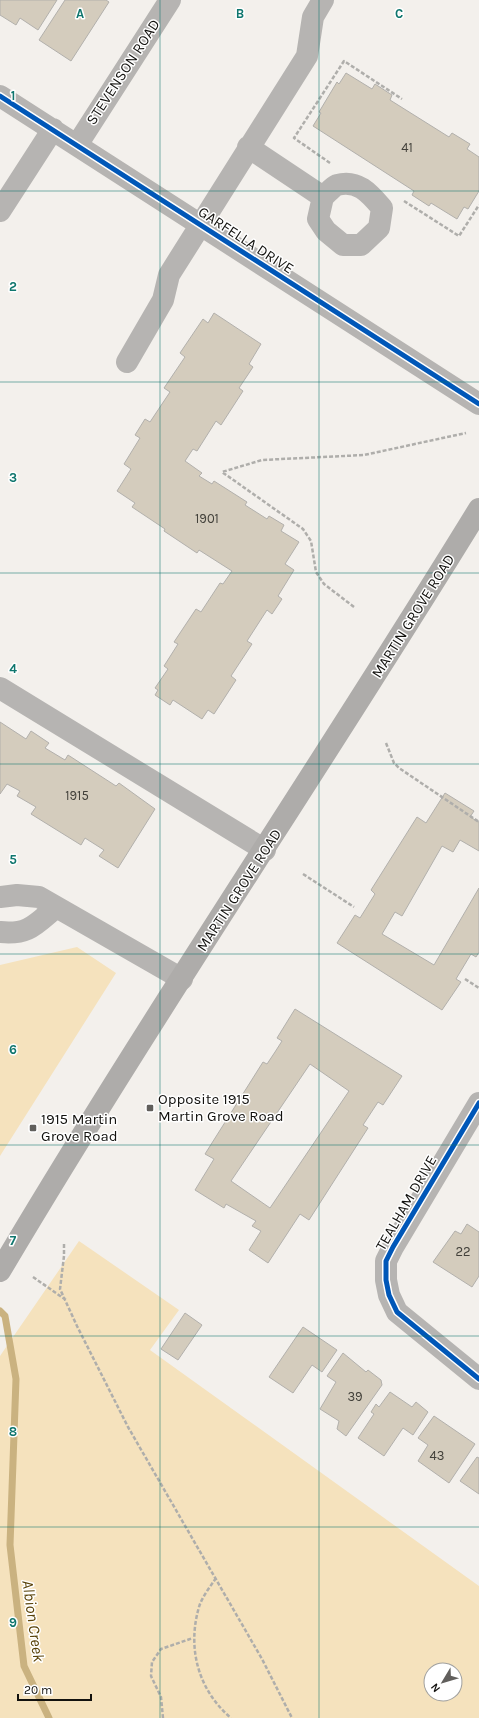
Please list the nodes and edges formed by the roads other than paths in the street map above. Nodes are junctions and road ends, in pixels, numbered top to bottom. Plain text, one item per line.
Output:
1 (170, 0) edge
2 (323, 0) edge
3 (0, 96) edge
4 (53, 130) junction
5 (77, 145) junction
6 (248, 147) junction
7 (323, 197) dead end
8 (0, 211) edge
9 (200, 225) junction
10 (127, 362) dead end
11 (479, 404) edge
12 (479, 509) edge
13 (0, 688) edge
14 (265, 850) junction
15 (0, 897) edge
16 (55, 908) junction
17 (0, 932) edge
18 (182, 979) junction
19 (479, 1102) edge
20 (0, 1271) edge
21 (479, 1379) edge

1 - 5 street, STEVENSON ROAD
2 - 6 street
3 - 4 street, GARFELLA DRIVE
4 - 5 street, GARFELLA DRIVE
4 - 8 street
5 - 9 street, GARFELLA DRIVE
6 - 7 street
6 - 9 street
9 - 10 street
9 - 11 street, GARFELLA DRIVE
12 - 14 main road, MARTIN GROVE ROAD
13 - 14 street
14 - 18 main road, MARTIN GROVE ROAD
15 - 16 street
16 - 17 street
16 - 18 street
18 - 20 main road, MARTIN GROVE ROAD
19 - 21 street, TEALHAM DRIVE

